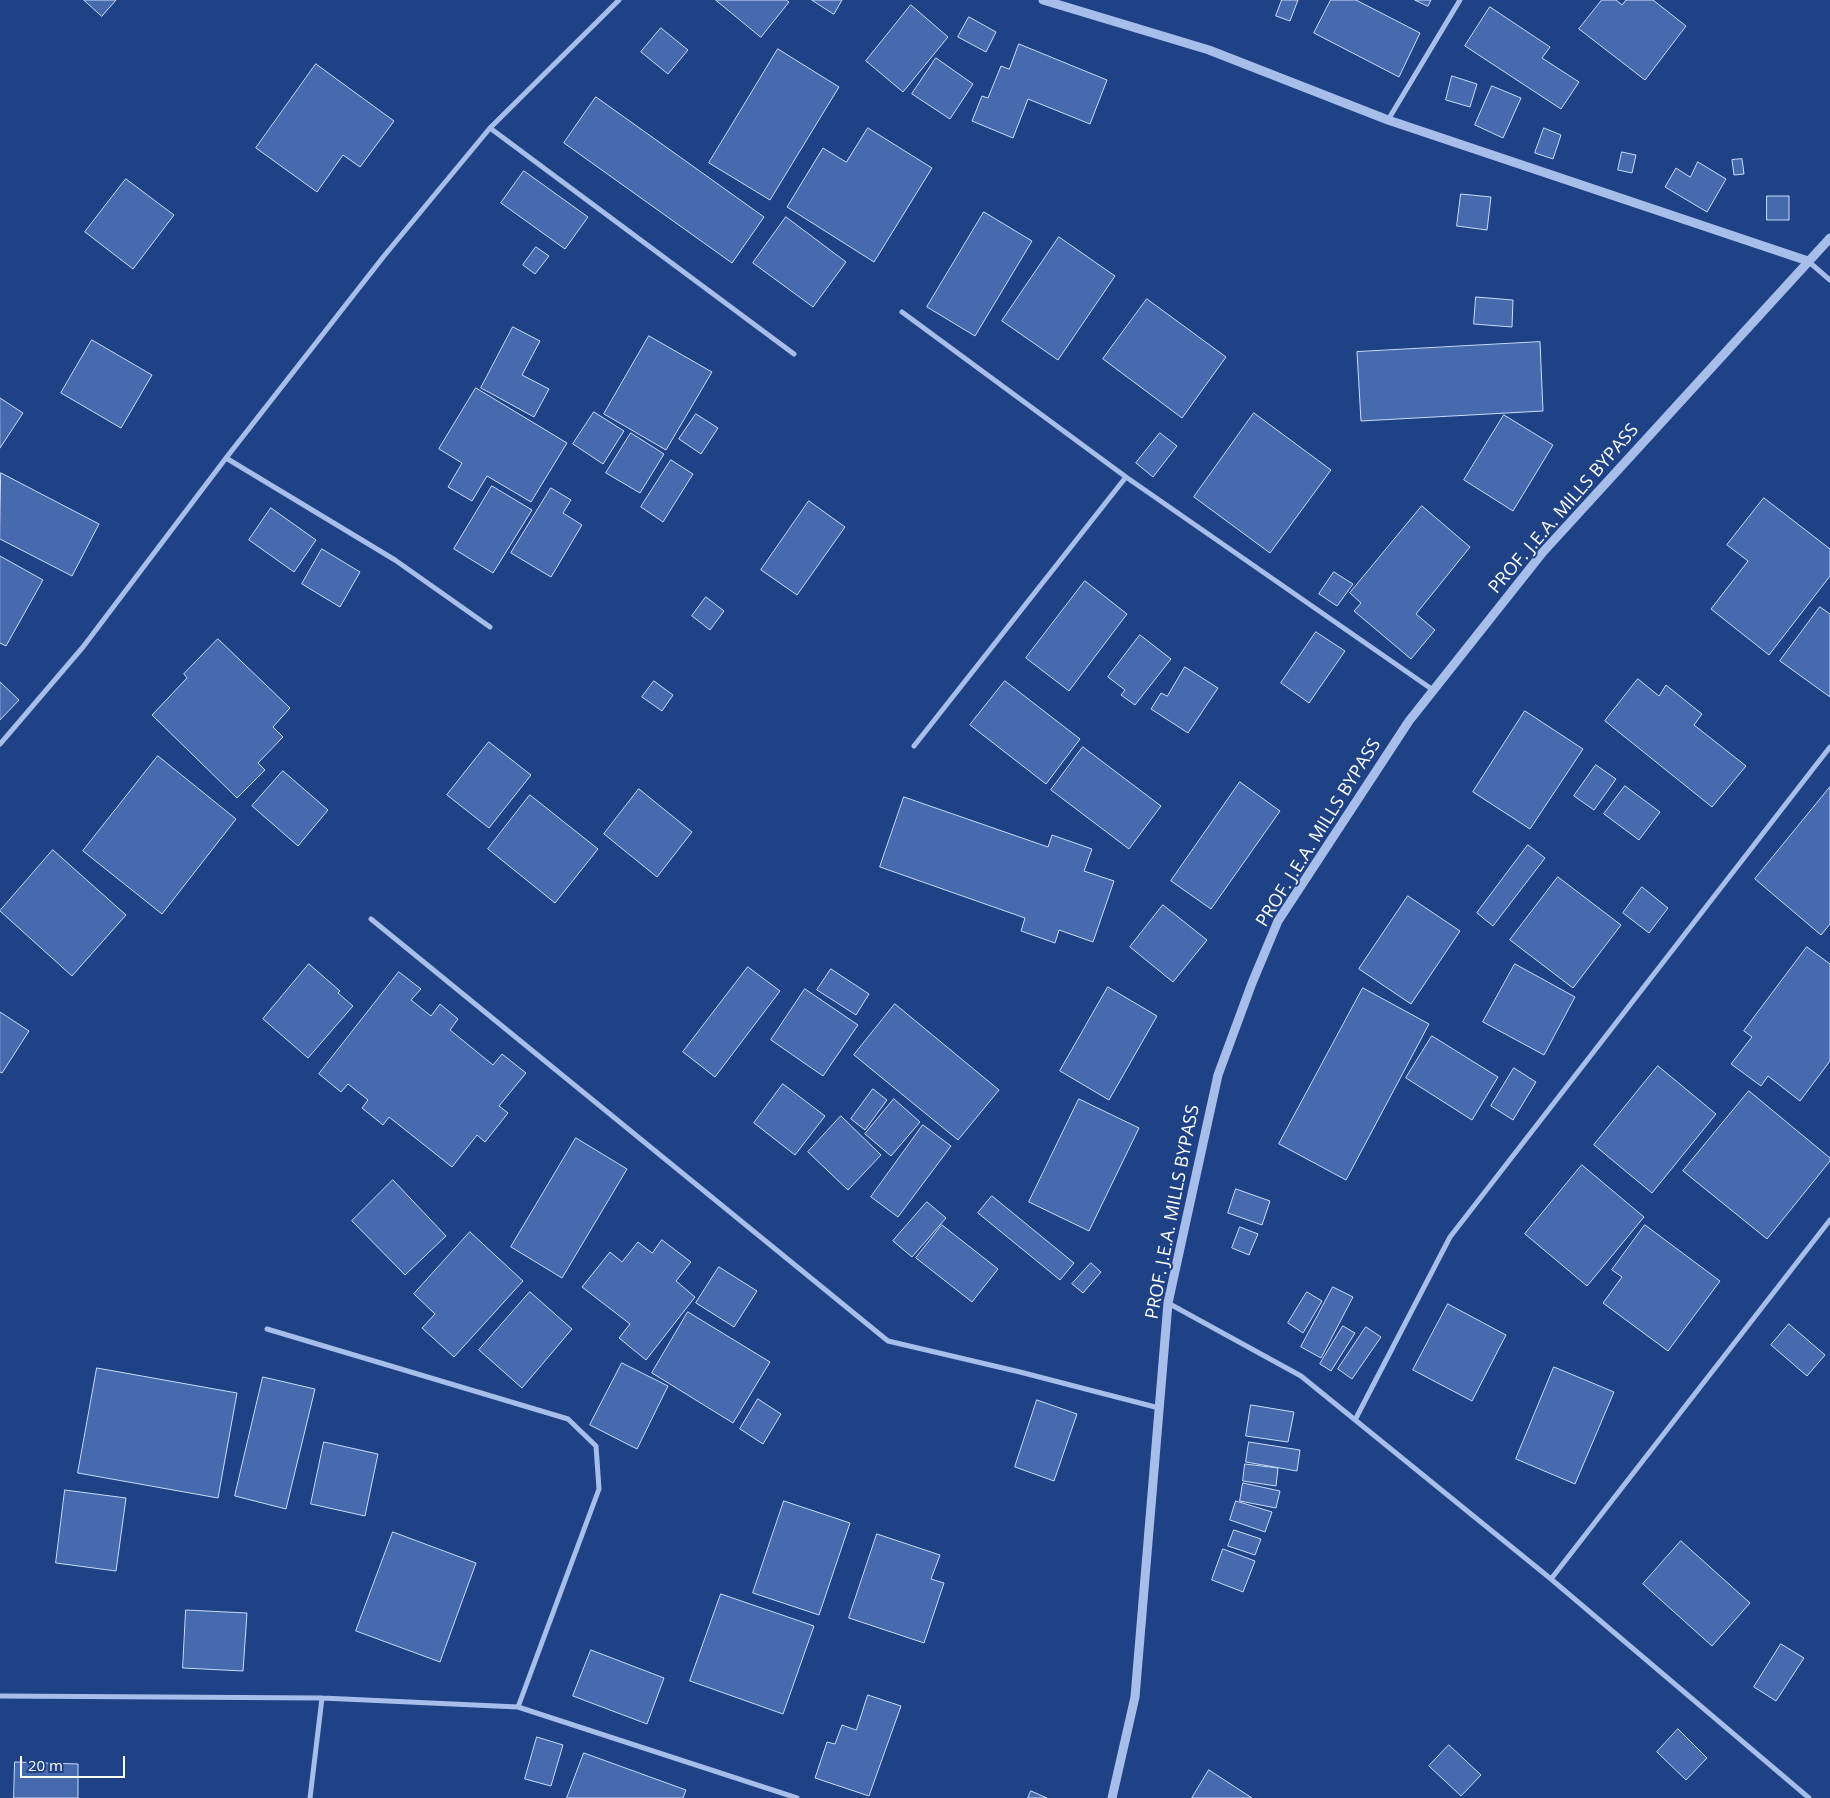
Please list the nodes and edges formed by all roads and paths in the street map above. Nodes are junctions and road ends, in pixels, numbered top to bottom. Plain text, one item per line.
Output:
1 (619, 0) edge
2 (1042, 0) edge
3 (1460, 0) edge
4 (1388, 120) junction
5 (490, 128) junction
6 (1830, 238) edge
7 (1808, 261) junction
8 (1830, 280) edge
9 (902, 312) dead end
10 (794, 354) dead end
11 (226, 458) junction
12 (1126, 477) junction
13 (490, 627) dead end
14 (1433, 690) junction
15 (0, 744) edge
16 (914, 746) dead end
17 (1830, 746) edge
18 (371, 919) dead end
19 (1830, 1220) edge
20 (1168, 1303) junction
21 (267, 1329) dead end
22 (1159, 1408) junction
23 (1355, 1420) junction
24 (1551, 1579) junction
25 (0, 1696) edge
26 (322, 1698) junction
27 (518, 1707) junction
28 (310, 1798) edge
29 (797, 1798) edge
30 (1112, 1798) edge
31 (1809, 1798) edge

1 - 5 street
2 - 4 street
3 - 4 street
4 - 7 street
5 - 10 street
5 - 11 street
6 - 7 street, PROF. J.E.A. MILLS BYPASS
7 - 8 street
7 - 14 street, PROF. J.E.A. MILLS BYPASS
9 - 12 street
11 - 13 street
11 - 15 street
12 - 14 street
12 - 16 street
14 - 20 street, PROF. J.E.A. MILLS BYPASS
17 - 23 street
18 - 22 street
19 - 24 street
20 - 22 street, PROF. J.E.A. MILLS BYPASS
20 - 23 street
21 - 27 street
22 - 30 street, PROF. J.E.A. MILLS BYPASS
23 - 24 street
24 - 31 street
25 - 26 street
26 - 27 street
26 - 28 street
27 - 29 street

